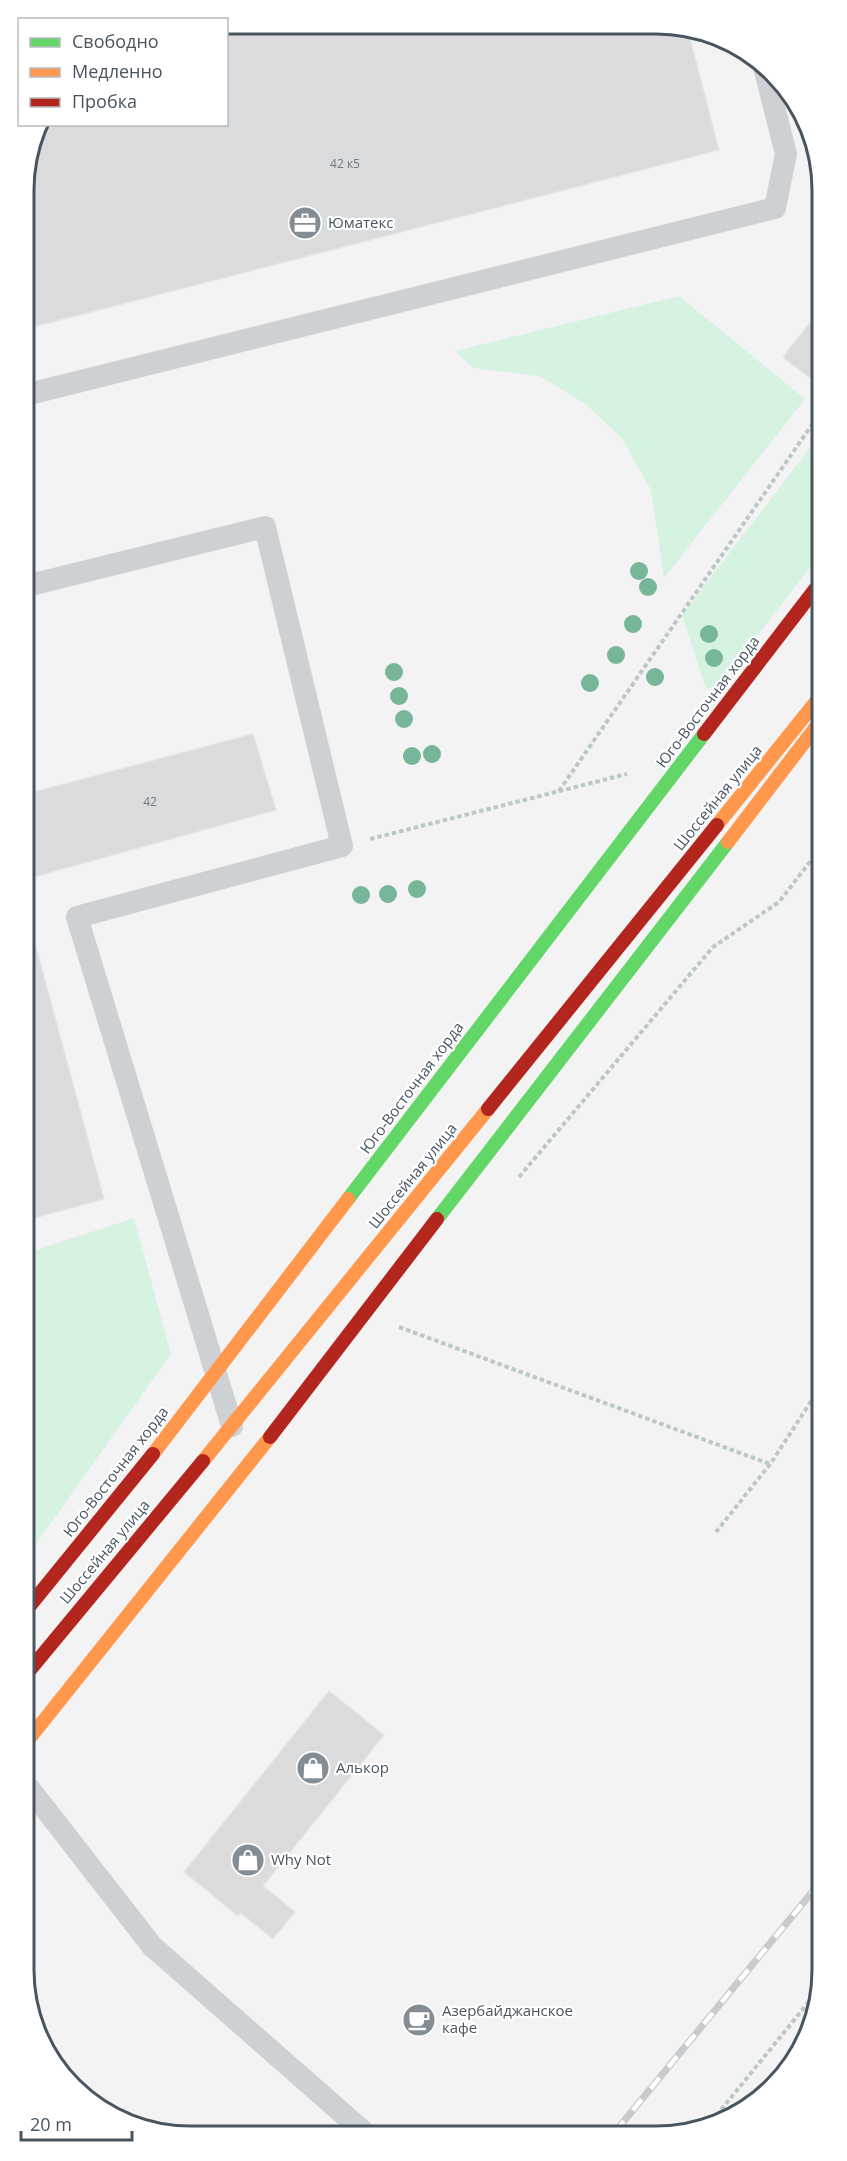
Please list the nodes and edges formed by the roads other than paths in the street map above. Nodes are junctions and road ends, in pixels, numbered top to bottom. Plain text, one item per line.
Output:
1 (767, 80) edge
2 (35, 393) edge
3 (35, 584) edge
4 (812, 593) edge
5 (812, 707) edge
6 (812, 732) edge
7 (232, 1426) junction
8 (34, 1600) edge
9 (34, 1665) edge
10 (34, 1733) edge
11 (34, 1795) edge
12 (357, 2126) edge

1 - 2 lane
3 - 7 lane
4 - 8 main road, Юго-Восточная хорда, bridge
5 - 7 main road, Шоссейная улица
6 - 10 main road, bridge
7 - 9 main road, Шоссейная улица
11 - 12 lane

